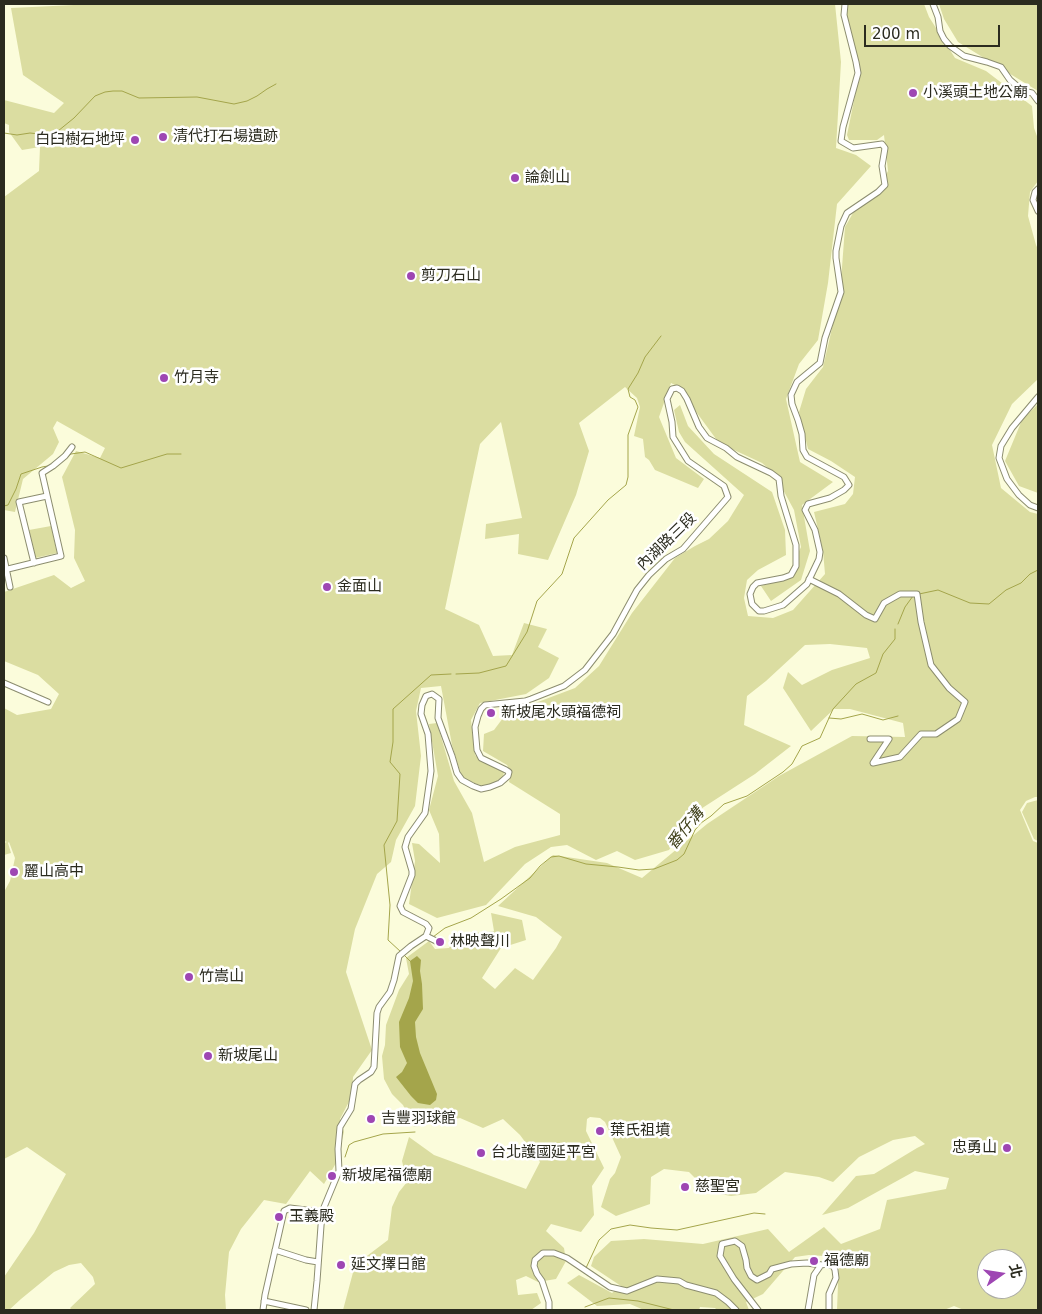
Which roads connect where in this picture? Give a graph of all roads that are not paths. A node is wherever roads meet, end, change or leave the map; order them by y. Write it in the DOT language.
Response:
graph roads {
  1 [pos="845,4"];
  2 [pos="933,4"];
  3 [pos="1038,101"];
  4 [pos="1038,189"];
  5 [pos="1038,211"];
  6 [pos="1038,397"];
  7 [pos="72,447"];
  8 [pos="47,496"];
  9 [pos="1038,508"];
  10 [pos="4,558"];
  11 [pos="34,563"];
  12 [pos="5,570"];
  13 [pos="809,579"];
  14 [pos="10,587"];
  15 [pos="4,683"];
  16 [pos="48,702"];
  17 [pos="870,739"];
  18 [pos="426,936"];
  19 [pos="438,942"];
  20 [pos="322,1212"];
  21 [pos="274,1250"];
  22 [pos="318,1262"];
  23 [pos="821,1265"];
  24 [pos="264,1301"];
  25 [pos="263,1310"];
  26 [pos="306,1310"];
  27 [pos="314,1310"];
  28 [pos="549,1310"];
  29 [pos="736,1310"];
  30 [pos="758,1310"];
  31 [pos="808,1310"];
  32 [pos="829,1310"];
  1 -- 13 [label="street, 內湖路三段"];
  2 -- 3 [label="street"];
  4 -- 5 [label="street"];
  6 -- 9 [label="street"];
  7 -- 8 [label="street"];
  8 -- 11 [label="street"];
  8 -- 11 [label="street"];
  10 -- 12 [label="street"];
  11 -- 12 [label="street"];
  12 -- 14 [label="street"];
  13 -- 17 [label="street"];
  13 -- 18 [label="street, 內湖路三段"];
  15 -- 16 [label="street"];
  18 -- 19 [label="street"];
  18 -- 20 [label="street"];
  20 -- 21 [label="street"];
  20 -- 22 [label="street"];
  21 -- 22 [label="street"];
  21 -- 24 [label="street"];
  22 -- 27 [label="street"];
  23 -- 30 [label="street"];
  23 -- 31 [label="street"];
  23 -- 32 [label="street"];
  24 -- 25 [label="street"];
  24 -- 26 [label="street"];
  28 -- 29 [label="street"];
}
